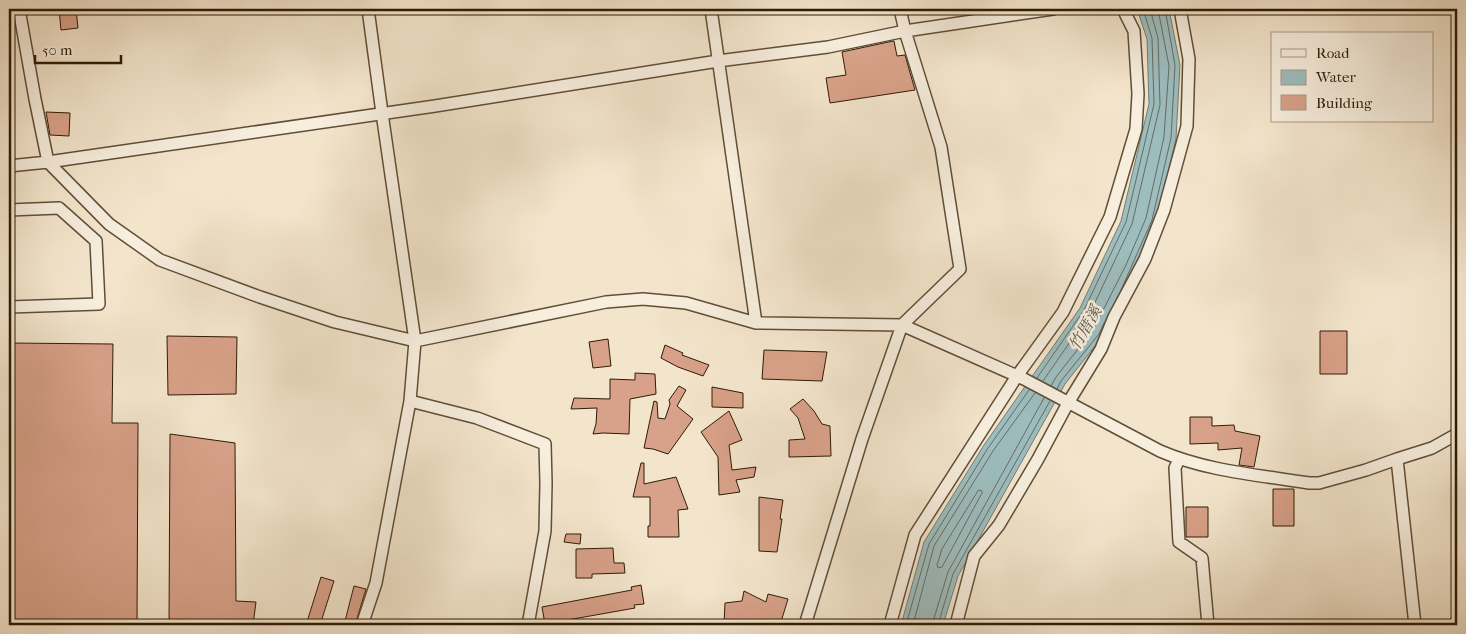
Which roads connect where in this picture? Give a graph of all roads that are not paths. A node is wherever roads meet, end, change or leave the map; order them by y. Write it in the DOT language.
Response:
graph roads {
  1 [pos="20,9"];
  2 [pos="368,9"];
  3 [pos="711,9"];
  4 [pos="900,9"];
  5 [pos="1053,9"];
  6 [pos="1123,9"];
  7 [pos="1180,9"];
  8 [pos="905,31"];
  9 [pos="718,61"];
  10 [pos="382,113"];
  11 [pos="48,162"];
  12 [pos="9,166"];
  13 [pos="9,210"];
  14 [pos="9,307"];
  15 [pos="756,323"];
  16 [pos="902,325"];
  17 [pos="415,341"];
  18 [pos="1021,378"];
  19 [pos="410,401"];
  20 [pos="1068,403"];
  21 [pos="1457,434"];
  22 [pos="1179,459"];
  23 [pos="1398,459"];
  24 [pos="362,625"];
  25 [pos="528,625"];
  26 [pos="805,625"];
  27 [pos="890,625"];
  28 [pos="956,625"];
  29 [pos="1208,625"];
  30 [pos="1415,625"];
  1 -- 11 [label="street"];
  2 -- 10 [label="street"];
  3 -- 9 [label="street"];
  4 -- 8 [label="street"];
  5 -- 8 [label="street"];
  6 -- 18 [label="street"];
  7 -- 20 [label="street"];
  8 -- 9 [label="street"];
  8 -- 16 [label="street"];
  9 -- 10 [label="street"];
  9 -- 15 [label="street"];
  10 -- 11 [label="street"];
  10 -- 17 [label="street"];
  11 -- 12 [label="street"];
  11 -- 17 [label="street"];
  13 -- 14 [label="street"];
  15 -- 16 [label="street"];
  15 -- 17 [label="street"];
  16 -- 18 [label="street"];
  16 -- 26 [label="street"];
  17 -- 19 [label="street"];
  18 -- 20 [label="street"];
  18 -- 27 [label="street"];
  19 -- 24 [label="street"];
  19 -- 25 [label="street"];
  20 -- 22 [label="street"];
  20 -- 28 [label="street"];
  21 -- 23 [label="street"];
  22 -- 23 [label="street"];
  22 -- 29 [label="street"];
  23 -- 30 [label="street"];
}
